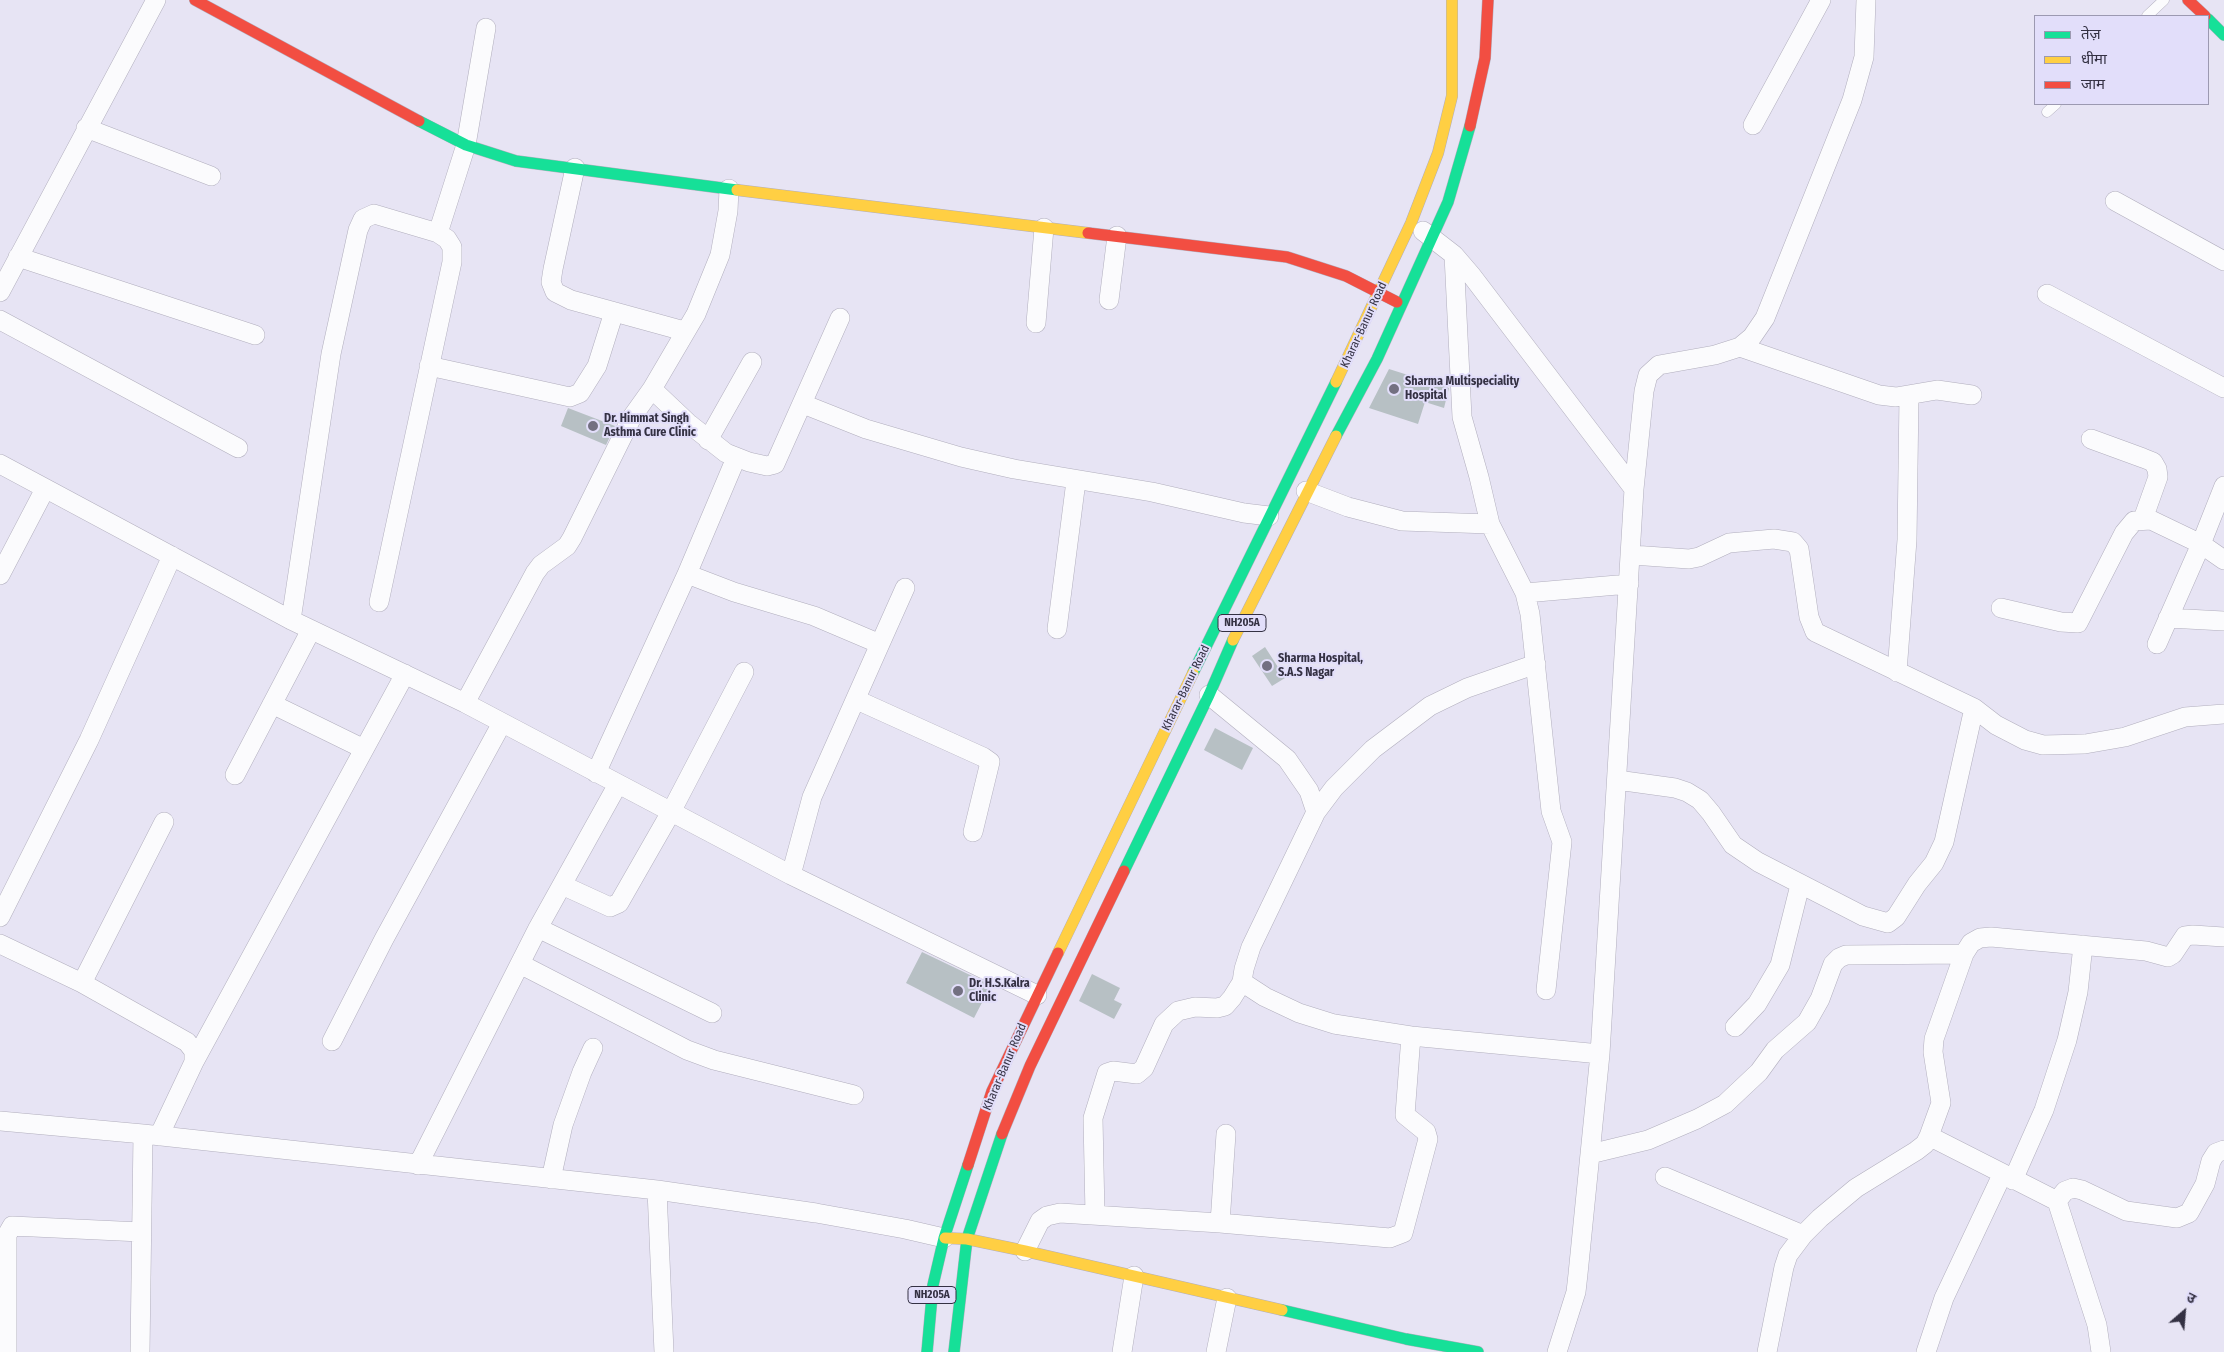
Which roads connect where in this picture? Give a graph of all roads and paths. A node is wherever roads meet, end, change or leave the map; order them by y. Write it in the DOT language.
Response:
graph roads {
  1 [pos="156,0"];
  2 [pos="195,0"];
  3 [pos="1452,0"];
  4 [pos="1488,0"];
  5 [pos="1821,0"];
  6 [pos="1866,0"];
  7 [pos="2164,0"];
  8 [pos="2188,0"];
  9 [pos="2148,15"];
  10 [pos="2204,15"];
  11 [pos="2209,20"];
  12 [pos="486,28"];
  13 [pos="2224,35"];
  14 [pos="2055,105"];
  15 [pos="2047,112"];
  16 [pos="1753,125"];
  17 [pos="86,128"];
  18 [pos="466,145"];
  19 [pos="575,168"];
  20 [pos="211,176"];
  21 [pos="729,189"];
  22 [pos="2115,201"];
  23 [pos="1411,223"];
  24 [pos="1044,228"];
  25 [pos="438,233"];
  26 [pos="1117,236"];
  27 [pos="1432,236"];
  28 [pos="1454,255"];
  29 [pos="18,257"];
  30 [pos="2224,261"];
  31 [pos="1380,291"];
  32 [pos="0,292"];
  33 [pos="2047,294"];
  34 [pos="1109,300"];
  35 [pos="1401,304"];
  36 [pos="614,312"];
  37 [pos="840,318"];
  38 [pos="0,320"];
  39 [pos="1036,323"];
  40 [pos="684,331"];
  41 [pos="255,335"];
  42 [pos="1740,347"];
  43 [pos="752,362"];
  44 [pos="429,366"];
  45 [pos="2224,388"];
  46 [pos="652,389"];
  47 [pos="1972,395"];
  48 [pos="1909,396"];
  49 [pos="803,404"];
  50 [pos="2091,439"];
  51 [pos="708,440"];
  52 [pos="238,448"];
  53 [pos="736,458"];
  54 [pos="0,464"];
  55 [pos="1076,481"];
  56 [pos="2224,486"];
  57 [pos="45,489"];
  58 [pos="1634,489"];
  59 [pos="1306,492"];
  60 [pos="1269,516"];
  61 [pos="2143,520"];
  62 [pos="1490,524"];
  63 [pos="2201,544"];
  64 [pos="1632,555"];
  65 [pos="172,556"];
  66 [pos="2224,560"];
  67 [pos="687,574"];
  68 [pos="0,575"];
  69 [pos="1628,584"];
  70 [pos="905,588"];
  71 [pos="1525,593"];
  72 [pos="379,602"];
  73 [pos="2001,608"];
  74 [pos="2168,618"];
  75 [pos="290,620"];
  76 [pos="2224,621"];
  77 [pos="1058,629"];
  78 [pos="311,630"];
  79 [pos="880,644"];
  80 [pos="2157,644"];
  81 [pos="1536,664"];
  82 [pos="744,672"];
  83 [pos="1897,672"];
  84 [pos="405,674"];
  85 [pos="1209,695"];
  86 [pos="857,700"];
  87 [pos="465,703"];
  88 [pos="272,704"];
  89 [pos="1974,708"];
  90 [pos="2224,714"];
  91 [pos="502,723"];
  92 [pos="364,749"];
  93 [pos="596,774"];
  94 [pos="235,775"];
  95 [pos="1618,780"];
  96 [pos="618,784"];
  97 [pos="671,812"];
  98 [pos="1316,812"];
  99 [pos="164,822"];
  100 [pos="974,832"];
  101 [pos="791,875"];
  102 [pos="562,885"];
  103 [pos="1800,885"];
  104 [pos="0,916"];
  105 [pos="1888,922"];
  106 [pos="538,928"];
  107 [pos="2224,937"];
  108 [pos="0,944"];
  109 [pos="2083,946"];
  110 [pos="1964,954"];
  111 [pos="1885,955"];
  112 [pos="520,964"];
  113 [pos="1242,982"];
  114 [pos="82,983"];
  115 [pos="1546,990"];
  116 [pos="1037,995"];
  117 [pos="712,1013"];
  118 [pos="1735,1027"];
  119 [pos="1411,1036"];
  120 [pos="332,1041"];
  121 [pos="593,1048"];
  122 [pos="1600,1054"];
  123 [pos="194,1062"];
  124 [pos="854,1095"];
  125 [pos="0,1120"];
  126 [pos="1226,1134"];
  127 [pos="151,1135"];
  128 [pos="1929,1136"];
  129 [pos="2224,1150"];
  130 [pos="1590,1154"];
  131 [pos="418,1165"];
  132 [pos="1665,1177"];
  133 [pos="2008,1178"];
  134 [pos="550,1179"];
  135 [pos="657,1190"];
  136 [pos="2057,1202"];
  137 [pos="1095,1216"];
  138 [pos="1220,1223"];
  139 [pos="142,1232"];
  140 [pos="1803,1235"];
  141 [pos="944,1238"];
  142 [pos="967,1239"];
  143 [pos="1024,1251"];
  144 [pos="1134,1276"];
  145 [pos="1227,1298"];
  146 [pos="7,1352"];
  147 [pos="140,1352"];
  148 [pos="664,1352"];
  149 [pos="928,1352"];
  150 [pos="954,1352"];
  151 [pos="1122,1352"];
  152 [pos="1216,1352"];
  153 [pos="1478,1352"];
  154 [pos="1557,1352"];
  155 [pos="1767,1352"];
  156 [pos="1926,1352"];
  157 [pos="2101,1352"];
  1 -- 17 [label="street"];
  2 -- 18 [label="main road"];
  3 -- 23 [label="main road, Kharar-Banur Road / NH205A"];
  4 -- 27 [label="main road, NH205A"];
  5 -- 16 [label="street"];
  6 -- 42 [label="street"];
  7 -- 9 [label="lane"];
  8 -- 10 [label="main road"];
  11 -- 13 [label="main road"];
  12 -- 18 [label="street"];
  14 -- 15 [label="lane"];
  17 -- 20 [label="street"];
  17 -- 29 [label="street"];
  18 -- 19 [label="main road"];
  18 -- 25 [label="street"];
  19 -- 21 [label="main road"];
  19 -- 36 [label="street"];
  21 -- 24 [label="main road"];
  21 -- 40 [label="street"];
  22 -- 30 [label="street"];
  23 -- 27 [label="street"];
  23 -- 31 [label="main road, Kharar-Banur Road / NH205A"];
  24 -- 26 [label="main road"];
  24 -- 39 [label="street"];
  25 -- 44 [label="street"];
  25 -- 75 [label="street"];
  26 -- 31 [label="main road"];
  26 -- 34 [label="street"];
  27 -- 28 [label="street"];
  27 -- 35 [label="main road, NH205A"];
  28 -- 58 [label="street"];
  28 -- 62 [label="street"];
  29 -- 32 [label="street"];
  29 -- 41 [label="street"];
  31 -- 35 [label="main road"];
  31 -- 60 [label="main road, Kharar-Banur Road / NH205A"];
  33 -- 45 [label="street"];
  35 -- 59 [label="main road, NH205A"];
  36 -- 40 [label="street"];
  36 -- 44 [label="street"];
  37 -- 49 [label="street"];
  38 -- 52 [label="street"];
  40 -- 46 [label="street"];
  42 -- 48 [label="street"];
  42 -- 58 [label="street"];
  43 -- 51 [label="street"];
  44 -- 72 [label="street"];
  46 -- 51 [label="street"];
  46 -- 87 [label="street"];
  47 -- 48 [label="street"];
  48 -- 83 [label="street"];
  49 -- 53 [label="street"];
  49 -- 55 [label="street"];
  50 -- 61 [label="street"];
  51 -- 53 [label="street"];
  53 -- 67 [label="street"];
  54 -- 57 [label="street"];
  55 -- 60 [label="street"];
  55 -- 77 [label="street"];
  56 -- 63 [label="street"];
  57 -- 65 [label="street"];
  57 -- 68 [label="street"];
  58 -- 64 [label="street"];
  59 -- 62 [label="street"];
  59 -- 85 [label="main road, NH205A"];
  60 -- 116 [label="main road, Kharar-Banur Road / NH205A"];
  61 -- 63 [label="street"];
  61 -- 73 [label="street"];
  62 -- 71 [label="street"];
  63 -- 66 [label="street"];
  63 -- 74 [label="street"];
  64 -- 69 [label="street"];
  64 -- 83 [label="street"];
  65 -- 75 [label="street"];
  65 -- 104 [label="street"];
  67 -- 79 [label="street"];
  67 -- 93 [label="street"];
  69 -- 71 [label="street"];
  69 -- 95 [label="street"];
  70 -- 79 [label="street"];
  71 -- 81 [label="street"];
  74 -- 76 [label="street"];
  74 -- 80 [label="street"];
  75 -- 78 [label="street"];
  78 -- 84 [label="street"];
  78 -- 88 [label="street"];
  79 -- 86 [label="street"];
  81 -- 98 [label="street"];
  81 -- 115 [label="street"];
  82 -- 97 [label="street"];
  83 -- 89 [label="street"];
  84 -- 87 [label="street"];
  84 -- 92 [label="street"];
  85 -- 98 [label="street"];
  85 -- 142 [label="main road, NH205A"];
  86 -- 100 [label="street"];
  86 -- 101 [label="street"];
  87 -- 91 [label="street"];
  88 -- 92 [label="street"];
  88 -- 94 [label="street"];
  89 -- 90 [label="street"];
  89 -- 105 [label="street"];
  91 -- 93 [label="street"];
  91 -- 120 [label="street"];
  92 -- 123 [label="street"];
  93 -- 96 [label="street"];
  95 -- 103 [label="street"];
  95 -- 122 [label="street"];
  96 -- 97 [label="street"];
  96 -- 102 [label="street"];
  97 -- 101 [label="street"];
  97 -- 102 [label="street"];
  98 -- 113 [label="street"];
  99 -- 114 [label="street"];
  101 -- 116 [label="street"];
  102 -- 106 [label="street"];
  103 -- 105 [label="street"];
  103 -- 118 [label="street"];
  105 -- 111 [label="street"];
  106 -- 112 [label="street"];
  106 -- 117 [label="street"];
  107 -- 109 [label="street"];
  108 -- 114 [label="street"];
  109 -- 110 [label="street"];
  109 -- 133 [label="street"];
  110 -- 111 [label="street"];
  110 -- 128 [label="street"];
  111 -- 130 [label="street"];
  112 -- 124 [label="street"];
  112 -- 131 [label="street"];
  113 -- 119 [label="street"];
  113 -- 137 [label="street"];
  114 -- 123 [label="street"];
  116 -- 141 [label="main road, Kharar-Banur Road / NH205A"];
  119 -- 122 [label="street"];
  119 -- 138 [label="street"];
  121 -- 134 [label="street"];
  122 -- 130 [label="street"];
  123 -- 127 [label="street"];
  125 -- 127 [label="street"];
  126 -- 138 [label="street"];
  127 -- 131 [label="street"];
  127 -- 139 [label="street"];
  128 -- 133 [label="street"];
  128 -- 140 [label="street"];
  129 -- 136 [label="street"];
  130 -- 154 [label="street"];
  131 -- 134 [label="street"];
  132 -- 140 [label="street"];
  133 -- 136 [label="street"];
  133 -- 156 [label="street"];
  134 -- 135 [label="street"];
  135 -- 141 [label="street"];
  135 -- 148 [label="street"];
  136 -- 157 [label="street"];
  137 -- 138 [label="street"];
  137 -- 143 [label="street"];
  139 -- 146 [label="street"];
  139 -- 147 [label="street"];
  140 -- 155 [label="street"];
  141 -- 142 [label="main road"];
  141 -- 149 [label="main road, Kharar-Banur Road / NH205A"];
  142 -- 143 [label="main road"];
  142 -- 150 [label="main road, NH205A"];
  143 -- 144 [label="main road"];
  144 -- 145 [label="main road"];
  144 -- 151 [label="street"];
  145 -- 152 [label="street"];
  145 -- 153 [label="main road"];
}
